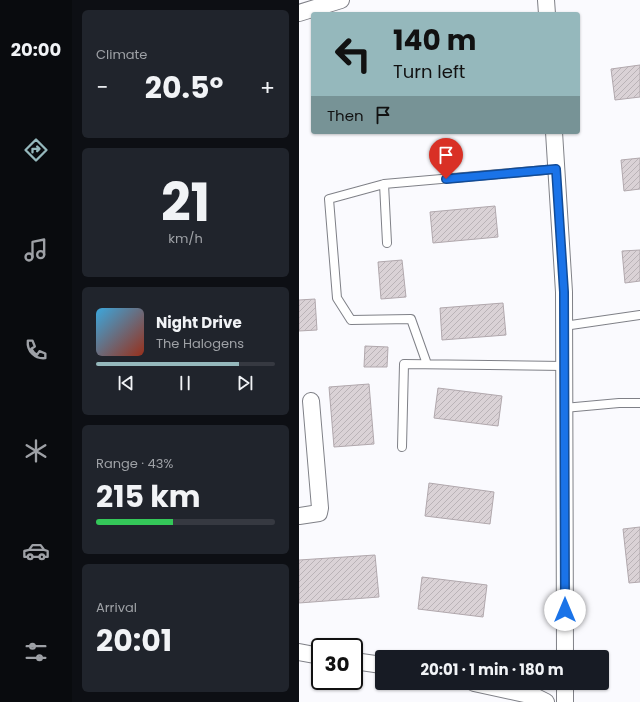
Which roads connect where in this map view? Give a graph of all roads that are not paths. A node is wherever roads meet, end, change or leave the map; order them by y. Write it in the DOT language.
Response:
graph roads {
  1 [pos="341,0"];
  2 [pos="546,0"];
  3 [pos="547,12"];
  4 [pos="299,13"];
  5 [pos="554,134"];
  6 [pos="556,169"];
  7 [pos="384,184"];
  8 [pos="387,243"];
  9 [pos="640,314"];
  10 [pos="564,326"];
  11 [pos="427,364"];
  12 [pos="564,366"];
  13 [pos="311,401"];
  14 [pos="640,403"];
  15 [pos="564,408"];
  16 [pos="402,447"];
  17 [pos="299,516"];
  18 [pos="565,650"];
  19 [pos="299,652"];
  20 [pos="311,654"];
  21 [pos="363,663"];
  22 [pos="375,665"];
  23 [pos="506,690"];
  24 [pos="565,690"];
  25 [pos="546,702"];
  26 [pos="565,702"];
  1 -- 4 [label="street"];
  2 -- 3 [label="street"];
  5 -- 6 [label="street"];
  6 -- 7 [label="lane"];
  6 -- 10 [label="street"];
  7 -- 8 [label="lane"];
  7 -- 11 [label="lane"];
  9 -- 10 [label="lane"];
  10 -- 12 [label="street"];
  11 -- 12 [label="lane"];
  11 -- 16 [label="lane"];
  12 -- 15 [label="street"];
  13 -- 17 [label="street"];
  14 -- 15 [label="lane"];
  15 -- 18 [label="street"];
  19 -- 20 [label="street"];
  21 -- 22 [label="street"];
  23 -- 25 [label="street"];
  24 -- 26 [label="street"];
}
